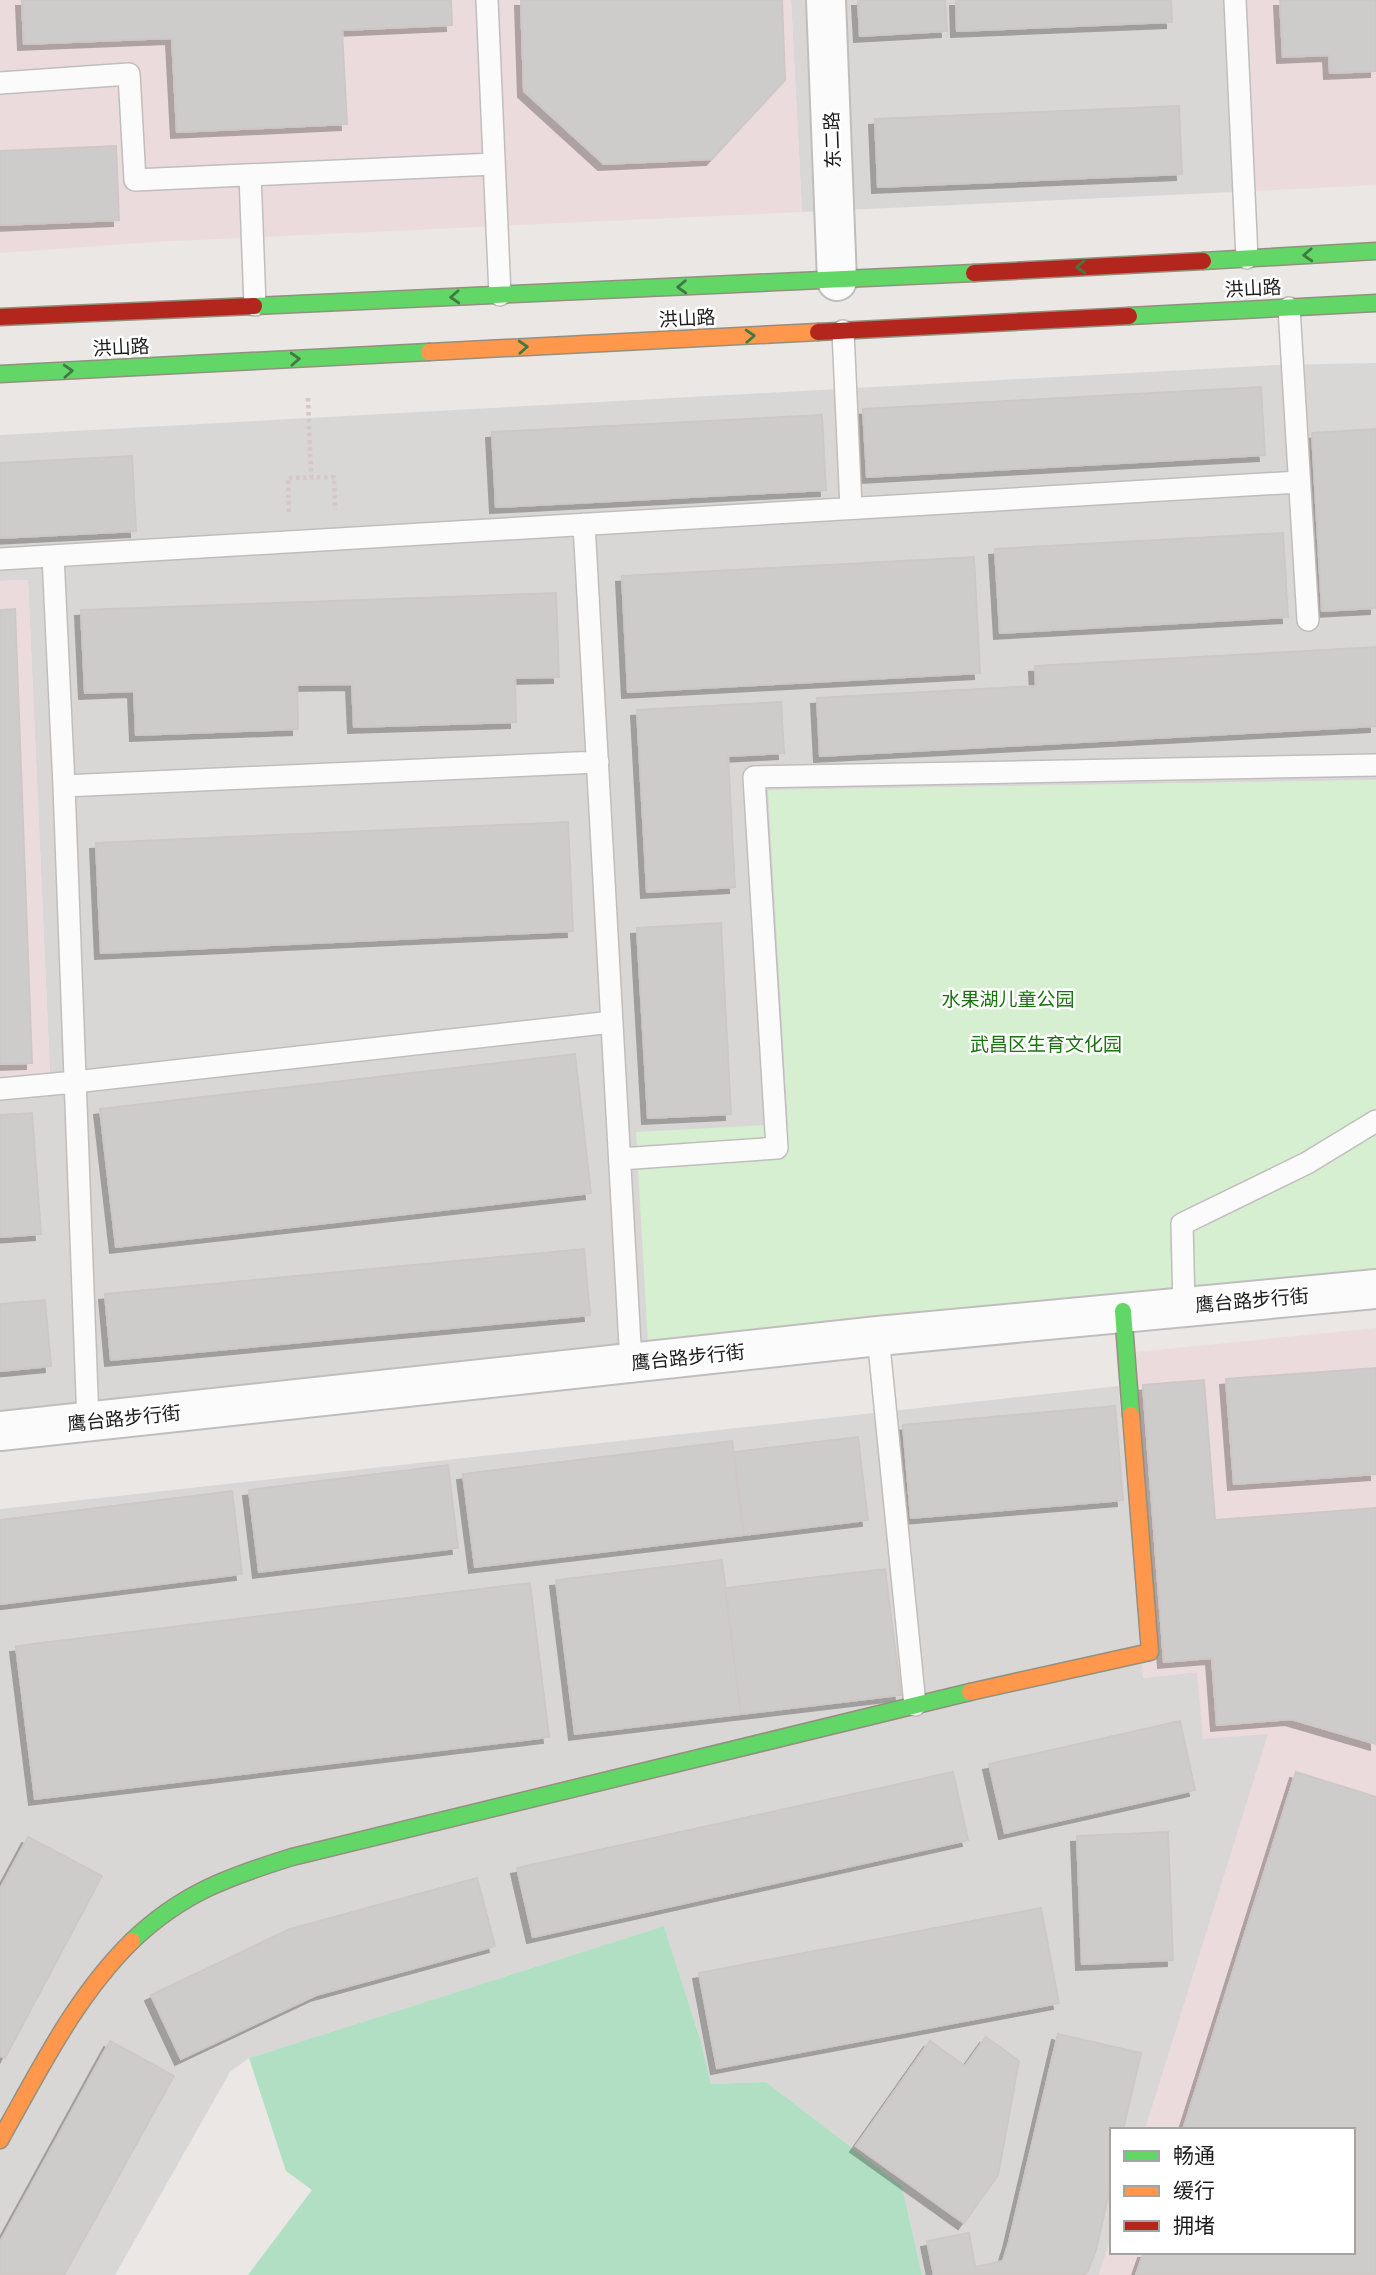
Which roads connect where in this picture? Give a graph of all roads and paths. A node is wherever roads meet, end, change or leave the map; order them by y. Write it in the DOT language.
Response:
graph roads {
  1 [pos="487,0"];
  2 [pos="826,0"];
  3 [pos="1235,0"];
  4 [pos="0,83"];
  5 [pos="494,164"];
  6 [pos="250,174"];
  7 [pos="1376,251"];
  8 [pos="1247,258"];
  9 [pos="837,281"];
  10 [pos="500,295"];
  11 [pos="1376,303"];
  12 [pos="255,305"];
  13 [pos="1289,308"];
  14 [pos="0,317"];
  15 [pos="843,331"];
  16 [pos="306,359"];
  17 [pos="0,374"];
  18 [pos="311,478"];
  19 [pos="1299,482"];
  20 [pos="851,508"];
  21 [pos="584,524"];
  22 [pos="337,539"];
  23 [pos="290,542"];
  24 [pos="53,556"];
  25 [pos="0,559"];
  26 [pos="1308,620"];
  27 [pos="598,762"];
  28 [pos="1376,765"];
  29 [pos="64,786"];
  30 [pos="612,1022"];
  31 [pos="75,1082"];
  32 [pos="0,1089"];
  33 [pos="1376,1121"];
  34 [pos="620,1159"];
  35 [pos="1376,1289"];
  36 [pos="1184,1306"];
  37 [pos="1123,1311"];
  38 [pos="878,1336"];
  39 [pos="631,1363"];
  40 [pos="88,1422"];
  41 [pos="0,1431"];
  42 [pos="915,1706"];
  43 [pos="0,2140"];
  1 -- 5 [label="lane"];
  2 -- 9 [label="street, 东二路"];
  3 -- 8 [label="lane"];
  4 -- 6 [label="lane"];
  5 -- 6 [label="lane"];
  5 -- 10 [label="lane"];
  6 -- 12 [label="lane"];
  7 -- 8 [label="main road, 洪山路, one-way"];
  8 -- 9 [label="main road, 洪山路, one-way"];
  9 -- 10 [label="main road, 洪山路, one-way"];
  10 -- 12 [label="main road, 洪山路, one-way"];
  11 -- 13 [label="main road, 洪山路"];
  12 -- 14 [label="main road, 洪山路"];
  13 -- 15 [label="main road, 洪山路"];
  13 -- 19 [label="lane"];
  16 -- 15 [label="main road, 洪山路, one-way"];
  15 -- 20 [label="lane"];
  17 -- 16 [label="main road, 洪山路, one-way"];
  16 -- 18 [label="path"];
  18 -- 22 [label="path"];
  18 -- 23 [label="path"];
  19 -- 20 [label="lane"];
  19 -- 26 [label="lane"];
  20 -- 21 [label="lane"];
  21 -- 22 [label="lane"];
  21 -- 27 [label="lane"];
  22 -- 23 [label="lane"];
  23 -- 24 [label="lane"];
  24 -- 25 [label="lane"];
  24 -- 29 [label="lane"];
  27 -- 29 [label="lane"];
  27 -- 30 [label="lane"];
  28 -- 34 [label="lane"];
  29 -- 31 [label="lane"];
  30 -- 31 [label="lane"];
  30 -- 34 [label="lane"];
  31 -- 32 [label="lane"];
  31 -- 40 [label="lane"];
  33 -- 36 [label="lane"];
  34 -- 39 [label="lane"];
  35 -- 36 [label="street, 鹰台路步行街"];
  36 -- 37 [label="street, 鹰台路步行街"];
  37 -- 38 [label="street, 鹰台路步行街"];
  37 -- 42 [label="main road"];
  38 -- 39 [label="street, 鹰台路步行街"];
  38 -- 42 [label="lane"];
  39 -- 40 [label="street, 鹰台路步行街"];
  40 -- 41 [label="street, 鹰台路步行街"];
  42 -- 43 [label="main road"];
}
